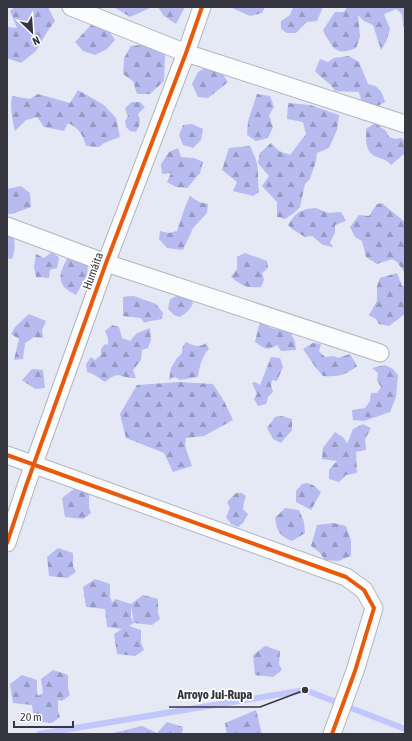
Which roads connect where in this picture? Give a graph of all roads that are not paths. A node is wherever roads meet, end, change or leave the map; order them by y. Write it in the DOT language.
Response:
graph roads {
  1 [pos="71,7"];
  2 [pos="202,7"];
  3 [pos="186,53"];
  4 [pos="405,124"];
  5 [pos="7,226"];
  6 [pos="106,263"];
  7 [pos="380,353"];
  8 [pos="7,455"];
  9 [pos="34,464"];
  10 [pos="7,543"];
  11 [pos="334,728"];
  1 -- 3 [label="street"];
  2 -- 3 [label="street, Humáita"];
  3 -- 4 [label="street"];
  3 -- 6 [label="street, Humáita"];
  5 -- 6 [label="street"];
  6 -- 7 [label="street"];
  6 -- 9 [label="street, Humáita"];
  8 -- 9 [label="street"];
  9 -- 10 [label="street, Humáita"];
  9 -- 11 [label="street"];
}
